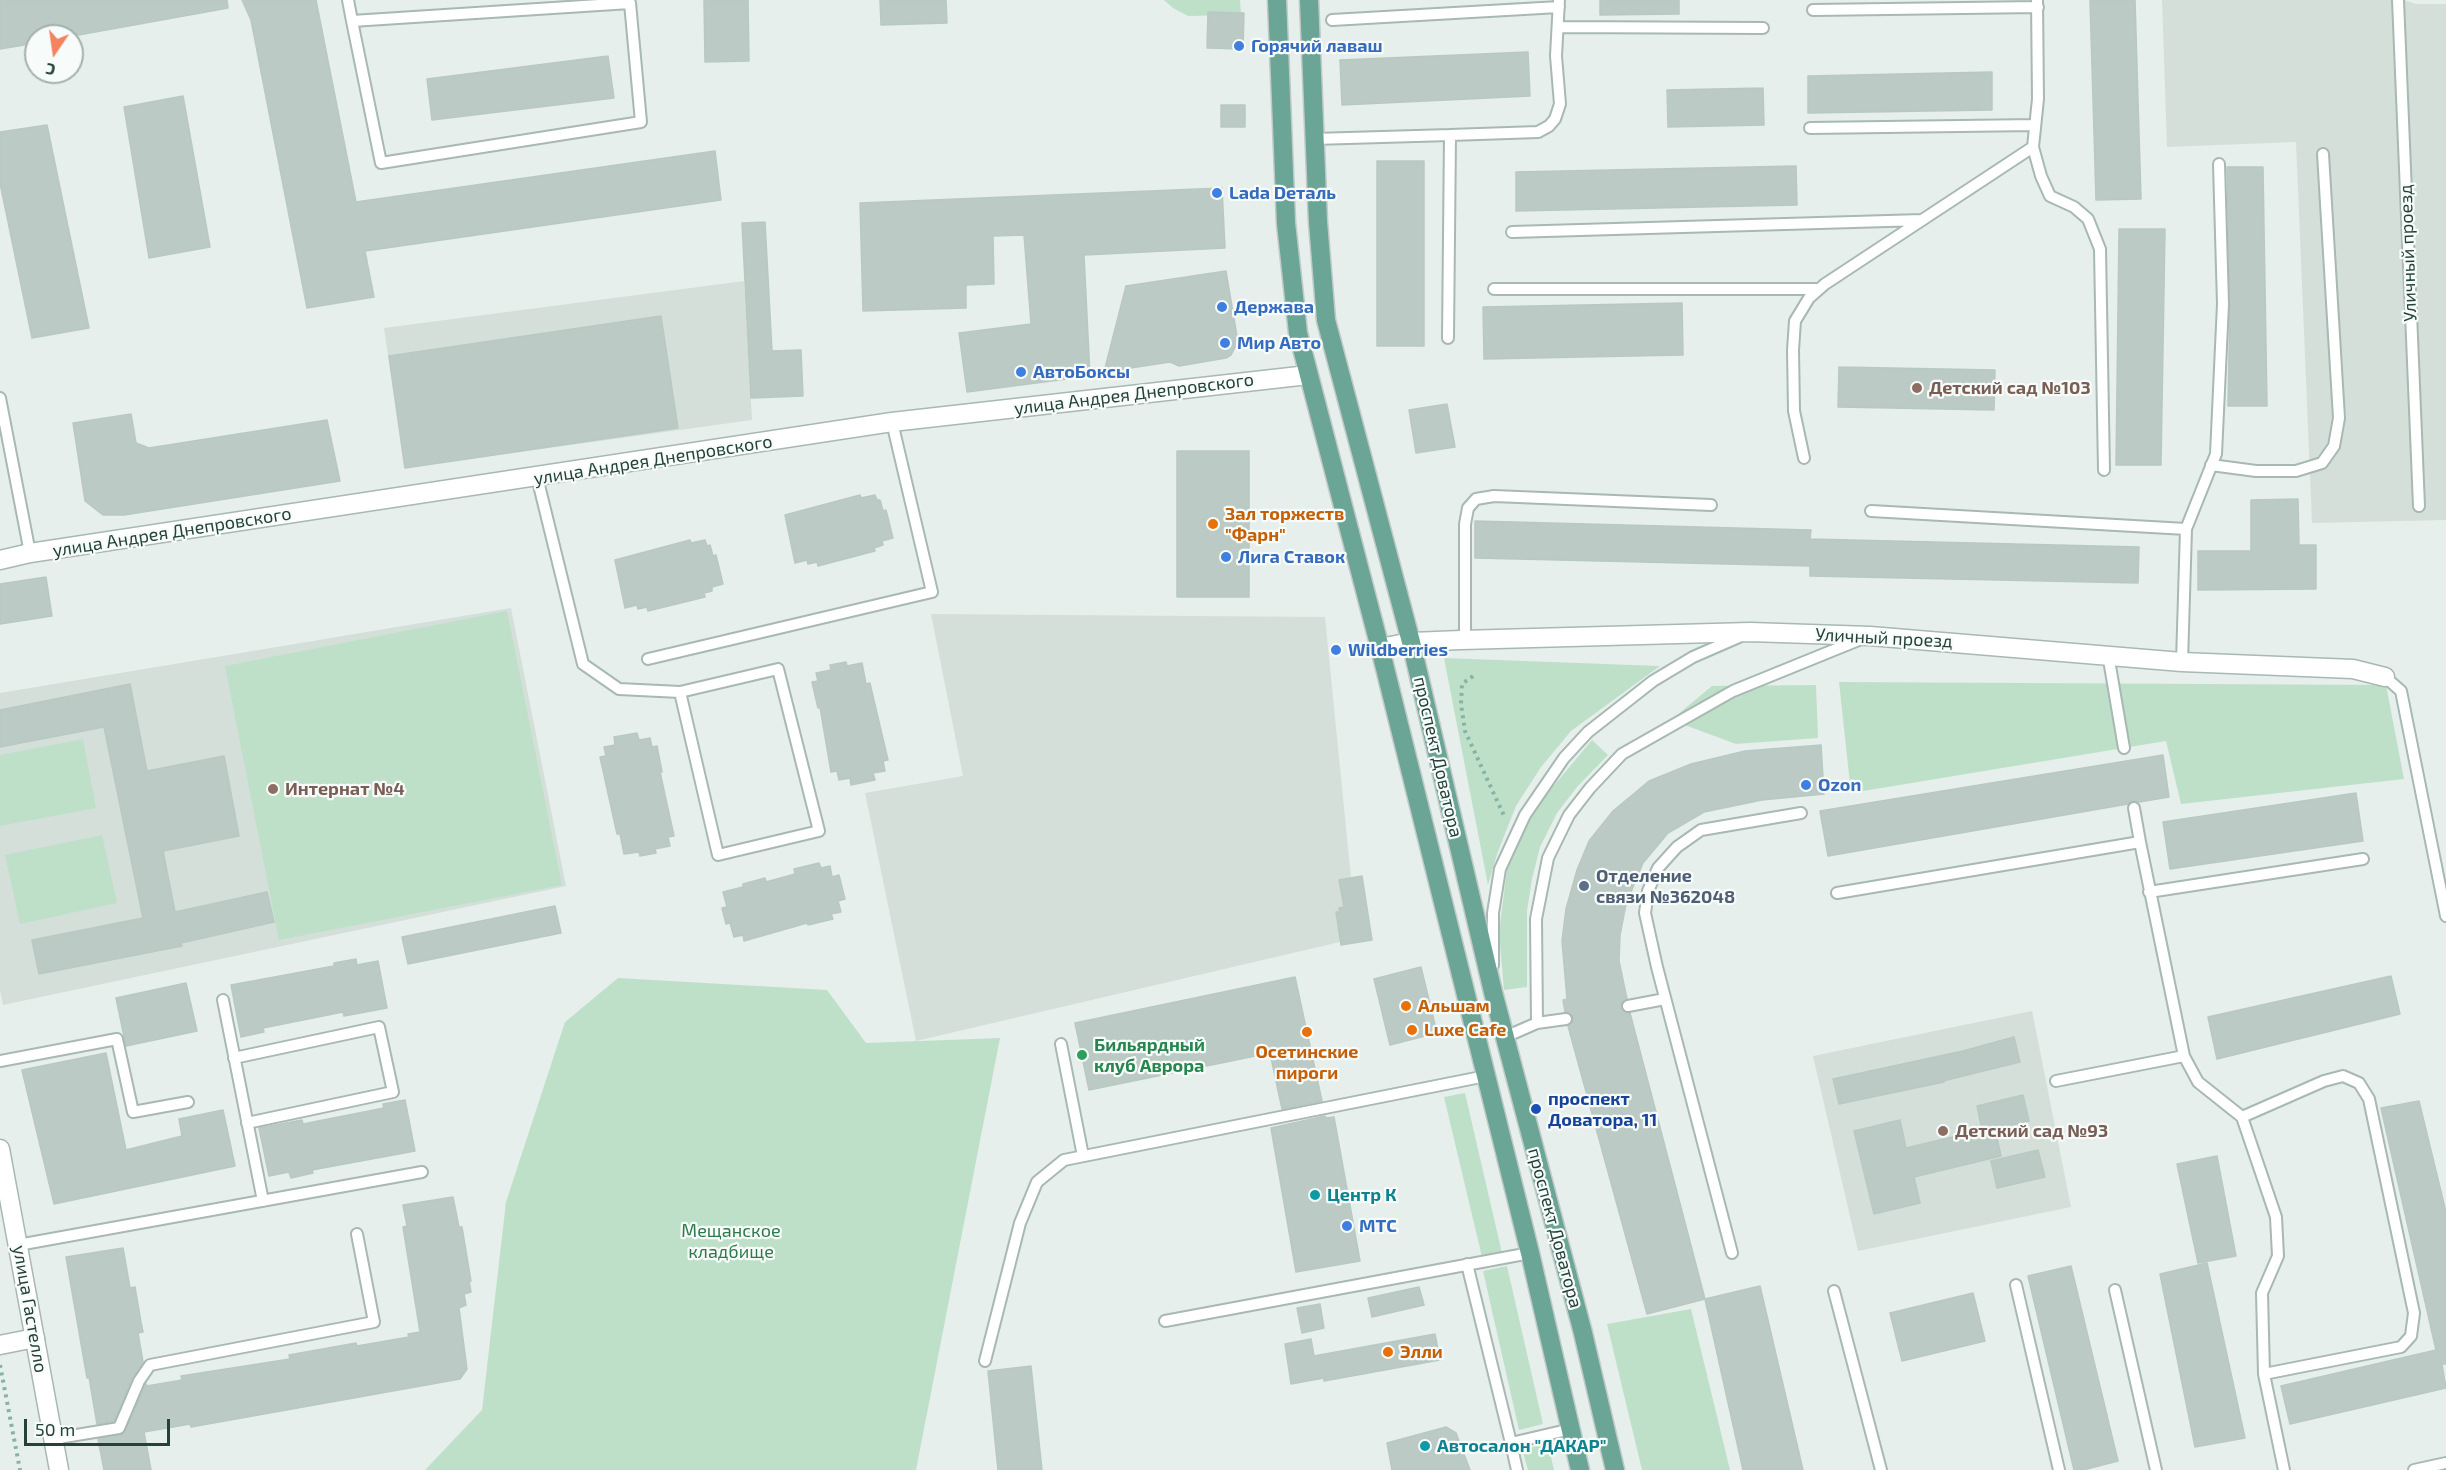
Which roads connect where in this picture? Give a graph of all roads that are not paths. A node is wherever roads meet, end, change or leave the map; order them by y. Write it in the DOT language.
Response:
graph roads {
  1 [pos="348,0"];
  2 [pos="1277,0"];
  3 [pos="1308,0"];
  4 [pos="2398,0"];
  5 [pos="2037,3"];
  6 [pos="1559,4"];
  7 [pos="1813,10"];
  8 [pos="1332,20"];
  9 [pos="352,21"];
  10 [pos="1558,27"];
  11 [pos="1763,28"];
  12 [pos="2035,125"];
  13 [pos="1810,128"];
  14 [pos="1450,135"];
  15 [pos="1314,139"];
  16 [pos="2033,147"];
  17 [pos="2323,154"];
  18 [pos="2219,164"];
  19 [pos="1923,220"];
  20 [pos="1512,232"];
  21 [pos="1494,289"];
  22 [pos="1819,289"];
  23 [pos="1448,338"];
  24 [pos="1308,375"];
  25 [pos="0,398"];
  26 [pos="892,422"];
  27 [pos="1804,458"];
  28 [pos="2211,465"];
  29 [pos="2104,470"];
  30 [pos="537,477"];
  31 [pos="1711,505"];
  32 [pos="2419,506"];
  33 [pos="1871,511"];
  34 [pos="2186,529"];
  35 [pos="30,553"];
  36 [pos="0,560"];
  37 [pos="1750,632"];
  38 [pos="1870,636"];
  39 [pos="1465,640"];
  40 [pos="1411,642"];
  41 [pos="1380,648"];
  42 [pos="2108,654"];
  43 [pos="648,658"];
  44 [pos="2182,662"];
  45 [pos="2385,677"];
  46 [pos="680,692"];
  47 [pos="2124,748"];
  48 [pos="2134,808"];
  49 [pos="1801,813"];
  50 [pos="2140,842"];
  51 [pos="2363,859"];
  52 [pos="1837,892"];
  53 [pos="2149,892"];
  54 [pos="2446,916"];
  55 [pos="1493,992"];
  56 [pos="1665,999"];
  57 [pos="223,1000"];
  58 [pos="1628,1006"];
  59 [pos="1566,1019"];
  60 [pos="1537,1023"];
  61 [pos="1505,1036"];
  62 [pos="1061,1044"];
  63 [pos="2184,1056"];
  64 [pos="234,1058"];
  65 [pos="0,1061"];
  66 [pos="1486,1076"];
  67 [pos="2056,1081"];
  68 [pos="188,1102"];
  69 [pos="2242,1118"];
  70 [pos="247,1123"];
  71 [pos="0,1149"];
  72 [pos="1083,1156"];
  73 [pos="422,1172"];
  74 [pos="263,1201"];
  75 [pos="357,1234"];
  76 [pos="18,1245"];
  77 [pos="1530,1253"];
  78 [pos="1732,1253"];
  79 [pos="1467,1264"];
  80 [pos="2016,1285"];
  81 [pos="2115,1290"];
  82 [pos="1834,1291"];
  83 [pos="1165,1321"];
  84 [pos="35,1338"];
  85 [pos="0,1345"];
  86 [pos="985,1361"];
  87 [pos="2264,1374"];
  88 [pos="1571,1429"];
  89 [pos="52,1439"];
  90 [pos="1511,1443"];
  91 [pos="2446,1463"];
  92 [pos="2280,1469"];
  93 [pos="59,1470"];
  94 [pos="1517,1470"];
  95 [pos="1580,1470"];
  96 [pos="1615,1470"];
  97 [pos="1881,1470"];
  98 [pos="2059,1470"];
  99 [pos="2156,1470"];
  100 [pos="2414,1470"];
  1 -- 9 [label="lane"];
  2 -- 24 [label="main road, проспект Доватора"];
  3 -- 15 [label="main road, проспект Доватора"];
  4 -- 32 [label="lane, Уличный проезд"];
  5 -- 7 [label="lane"];
  5 -- 12 [label="lane"];
  6 -- 8 [label="lane"];
  6 -- 10 [label="lane"];
  9 -- 9 [label="lane"];
  10 -- 11 [label="lane"];
  10 -- 14 [label="lane"];
  12 -- 13 [label="lane"];
  12 -- 16 [label="lane"];
  14 -- 15 [label="lane"];
  14 -- 23 [label="lane"];
  15 -- 40 [label="main road, проспект Доватора"];
  16 -- 19 [label="lane"];
  16 -- 29 [label="lane"];
  17 -- 28 [label="lane"];
  18 -- 28 [label="lane"];
  19 -- 20 [label="lane"];
  19 -- 22 [label="lane"];
  21 -- 22 [label="lane"];
  22 -- 27 [label="lane"];
  24 -- 26 [label="street, улица Андрея Днепровского"];
  24 -- 41 [label="main road, проспект Доватора"];
  25 -- 35 [label="lane"];
  26 -- 30 [label="street, улица Андрея Днепровского"];
  26 -- 43 [label="lane"];
  28 -- 34 [label="lane"];
  30 -- 35 [label="street, улица Андрея Днепровского"];
  30 -- 46 [label="lane"];
  31 -- 39 [label="lane"];
  33 -- 34 [label="lane"];
  34 -- 44 [label="lane"];
  35 -- 36 [label="street, улица Андрея Днепровского"];
  37 -- 38 [label="street, Уличный проезд"];
  37 -- 39 [label="street, Уличный проезд"];
  37 -- 55 [label="lane"];
  38 -- 42 [label="street, Уличный проезд"];
  38 -- 60 [label="lane"];
  39 -- 40 [label="street, Уличный проезд"];
  40 -- 41 [label="street, Уличный проезд"];
  40 -- 55 [label="main road, проспект Доватора"];
  41 -- 66 [label="main road, проспект Доватора"];
  42 -- 44 [label="street, Уличный проезд"];
  42 -- 47 [label="lane"];
  44 -- 45 [label="street, Уличный проезд"];
  45 -- 54 [label="lane"];
  46 -- 46 [label="lane"];
  48 -- 50 [label="lane"];
  49 -- 56 [label="lane"];
  50 -- 52 [label="lane"];
  50 -- 53 [label="lane"];
  51 -- 53 [label="lane"];
  53 -- 63 [label="lane"];
  55 -- 61 [label="main road, проспект Доватора"];
  56 -- 58 [label="lane"];
  56 -- 78 [label="lane"];
  57 -- 64 [label="lane"];
  59 -- 60 [label="lane"];
  60 -- 61 [label="lane"];
  61 -- 96 [label="main road, проспект Доватора"];
  62 -- 72 [label="lane"];
  63 -- 67 [label="lane"];
  63 -- 69 [label="lane"];
  64 -- 70 [label="lane"];
  64 -- 70 [label="lane"];
  65 -- 68 [label="lane"];
  66 -- 72 [label="lane"];
  66 -- 77 [label="main road, проспект Доватора"];
  69 -- 87 [label="lane"];
  69 -- 87 [label="lane"];
  70 -- 74 [label="lane"];
  71 -- 76 [label="street, улица Гастелло"];
  72 -- 86 [label="lane"];
  73 -- 74 [label="lane"];
  74 -- 76 [label="lane"];
  75 -- 89 [label="lane"];
  76 -- 84 [label="street, улица Гастелло"];
  77 -- 79 [label="lane"];
  77 -- 88 [label="main road, проспект Доватора"];
  79 -- 83 [label="lane"];
  79 -- 90 [label="lane"];
  80 -- 98 [label="lane"];
  81 -- 99 [label="lane"];
  82 -- 97 [label="lane"];
  84 -- 85 [label="street"];
  84 -- 89 [label="street, улица Гастелло"];
  87 -- 92 [label="lane"];
  88 -- 90 [label="lane"];
  88 -- 95 [label="main road, проспект Доватора"];
  89 -- 93 [label="street, улица Гастелло"];
  90 -- 94 [label="lane"];
  91 -- 100 [label="lane"];
}
